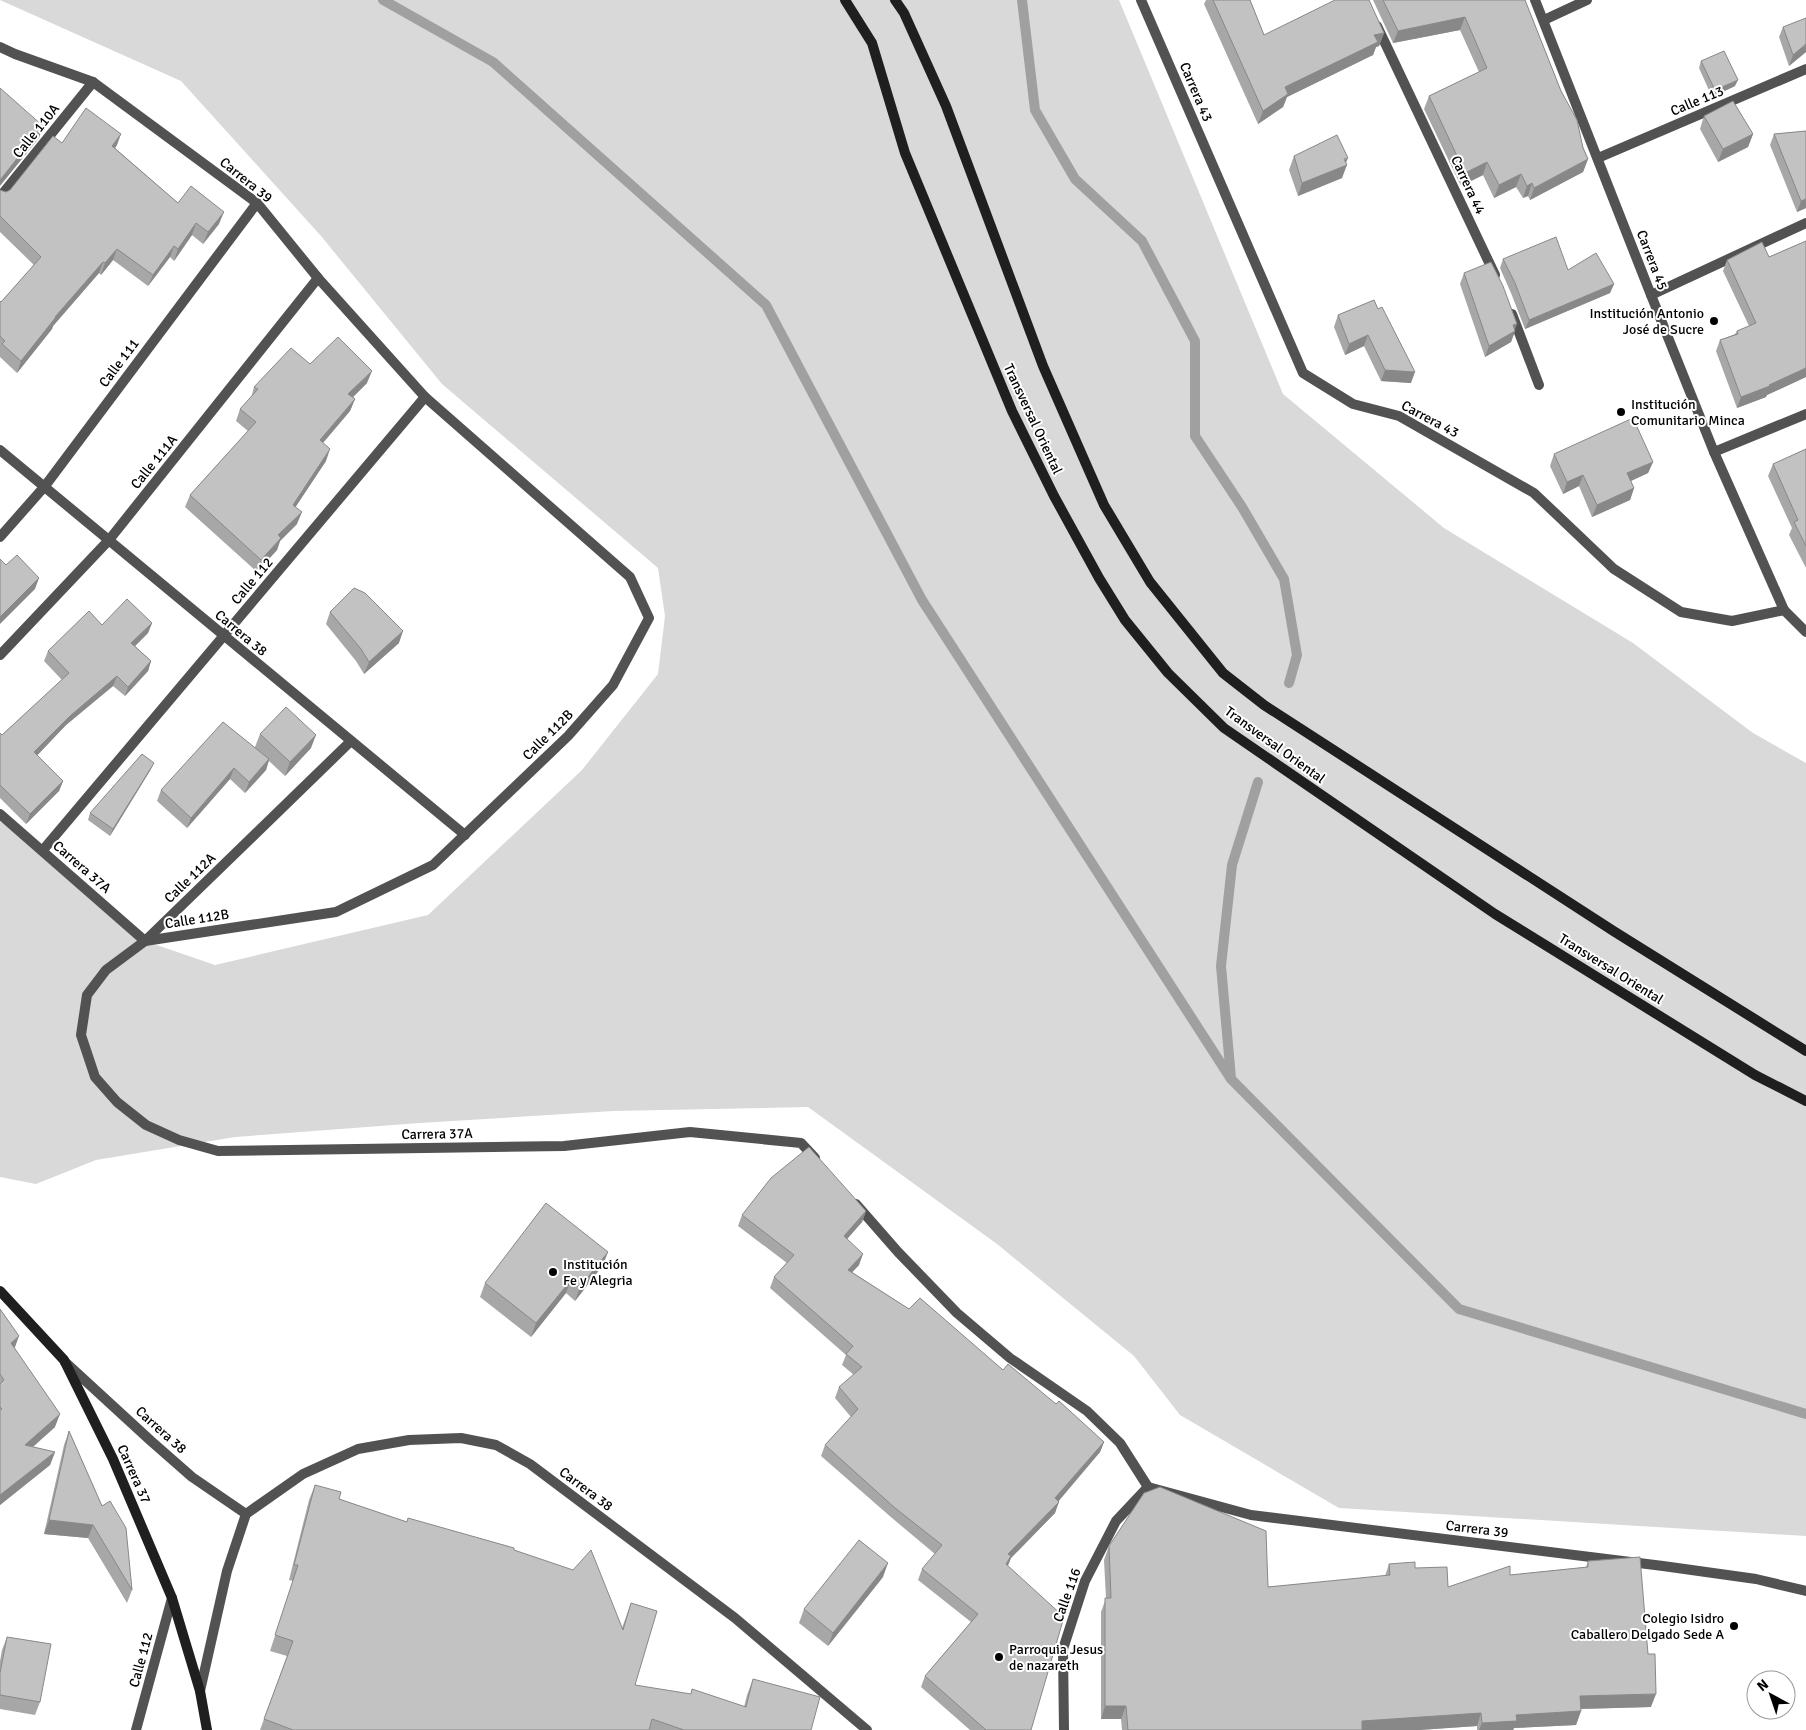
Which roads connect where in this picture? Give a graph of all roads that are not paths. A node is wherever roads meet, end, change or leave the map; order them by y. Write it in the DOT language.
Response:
graph roads {
  1 [pos="846,0"];
  2 [pos="895,0"];
  3 [pos="1141,0"];
  4 [pos="1535,0"];
  5 [pos="1587,0"];
  6 [pos="1373,18"];
  7 [pos="1544,20"];
  8 [pos="0,47"];
  9 [pos="1806,69"];
  10 [pos="93,82"];
  11 [pos="1598,158"];
  12 [pos="0,197"];
  13 [pos="257,203"];
  14 [pos="1806,223"];
  15 [pos="318,278"];
  16 [pos="1500,286"];
  17 [pos="1651,295"];
  18 [pos="1508,303"];
  19 [pos="1539,385"];
  20 [pos="425,397"];
  21 [pos="1806,414"];
  22 [pos="0,450"];
  23 [pos="1714,452"];
  24 [pos="45,486"];
  25 [pos="0,537"];
  26 [pos="109,540"];
  27 [pos="1784,610"];
  28 [pos="1806,632"];
  29 [pos="224,636"];
  30 [pos="0,655"];
  31 [pos="351,741"];
  32 [pos="0,814"];
  33 [pos="465,835"];
  34 [pos="43,850"];
  35 [pos="145,941"];
  36 [pos="1806,1051"];
  37 [pos="95,1076"];
  38 [pos="1806,1101"];
  39 [pos="821,1165"];
  40 [pos="846,1194"];
  41 [pos="0,1290"];
  42 [pos="64,1360"];
  43 [pos="1148,1486"];
  44 [pos="246,1514"];
  45 [pos="1806,1591"];
  46 [pos="172,1598"];
  47 [pos="200,1691"];
  48 [pos="136,1730"];
  49 [pos="207,1730"];
  50 [pos="867,1730"];
  51 [pos="1064,1730"];
  1 -- 38 [label="main road, Transversal Oriental"];
  2 -- 36 [label="main road, Transversal Oriental"];
  3 -- 27 [label="street, Carrera 43"];
  4 -- 7 [label="street, Carrera 45"];
  5 -- 7 [label="street"];
  6 -- 16 [label="street, Carrera 44"];
  7 -- 11 [label="street, Carrera 45"];
  8 -- 10 [label="street, Carrera 39"];
  9 -- 11 [label="street, Calle 113"];
  10 -- 12 [label="street, Calle 110A"];
  10 -- 13 [label="street, Carrera 39"];
  11 -- 17 [label="street, Carrera 45"];
  13 -- 15 [label="street, Carrera 39"];
  13 -- 24 [label="street, Calle 111"];
  14 -- 17 [label="street"];
  15 -- 20 [label="street, Carrera 39"];
  15 -- 26 [label="street, Calle 111A"];
  17 -- 23 [label="street, Carrera 45"];
  18 -- 19 [label="street"];
  20 -- 29 [label="street, Calle 112"];
  20 -- 33 [label="street, Calle 112B"];
  21 -- 23 [label="street"];
  22 -- 24 [label="street, Carrera 38"];
  23 -- 27 [label="street, Carrera 45"];
  24 -- 25 [label="street, Calle 111"];
  24 -- 26 [label="street, Carrera 38"];
  26 -- 29 [label="street, Carrera 38"];
  26 -- 30 [label="street, Calle 111A"];
  27 -- 28 [label="street, Carrera 45"];
  29 -- 31 [label="street, Carrera 38"];
  29 -- 34 [label="street, Calle 112"];
  31 -- 33 [label="street, Carrera 38"];
  31 -- 35 [label="street, Calle 112A"];
  32 -- 34 [label="street, Carrera 37A"];
  33 -- 35 [label="street, Calle 112B"];
  34 -- 35 [label="street, Carrera 37A"];
  35 -- 37 [label="street, Calle 112A"];
  37 -- 39 [label="street, Carrera 37A"];
  40 -- 43 [label="street"];
  41 -- 42 [label="main road, Carrera 37"];
  42 -- 44 [label="street, Carrera 38"];
  42 -- 46 [label="main road, Carrera 37"];
  43 -- 45 [label="street, Carrera 39"];
  43 -- 51 [label="street, Calle 116"];
  44 -- 47 [label="street"];
  44 -- 50 [label="street, Carrera 38"];
  46 -- 47 [label="main road, Carrera 37"];
  46 -- 48 [label="street, Calle 112"];
  47 -- 49 [label="main road, Carrera 37"];
}
